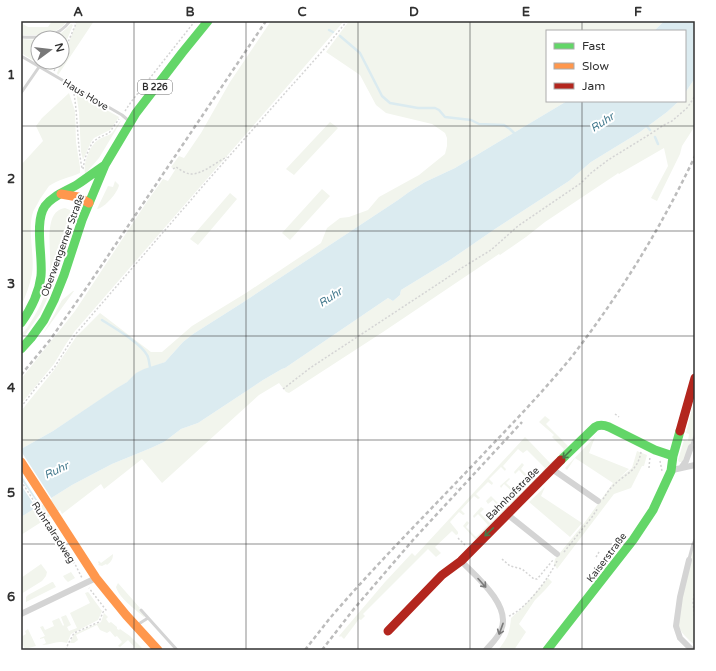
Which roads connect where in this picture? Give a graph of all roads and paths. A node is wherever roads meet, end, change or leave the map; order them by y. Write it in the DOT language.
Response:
graph roads {
  1 [pos="70,21"];
  2 [pos="76,21"];
  3 [pos="195,21"];
  4 [pos="208,21"];
  5 [pos="347,21"];
  6 [pos="21,37"];
  7 [pos="70,38"];
  8 [pos="21,56"];
  9 [pos="30,61"];
  10 [pos="38,70"];
  11 [pos="45,70"];
  12 [pos="54,70"];
  13 [pos="52,74"];
  14 [pos="73,86"];
  15 [pos="21,92"];
  16 [pos="695,96"];
  17 [pos="122,115"];
  18 [pos="130,122"];
  19 [pos="229,156"];
  20 [pos="105,165"];
  21 [pos="82,169"];
  22 [pos="173,169"];
  23 [pos="86,179"];
  24 [pos="61,194"];
  25 [pos="89,203"];
  26 [pos="21,323"];
  27 [pos="21,350"];
  28 [pos="695,378"];
  29 [pos="283,389"];
  30 [pos="21,407"];
  31 [pos="615,414"];
  32 [pos="619,417"];
  33 [pos="695,436"];
  34 [pos="691,447"];
  35 [pos="673,456"];
  36 [pos="655,457"];
  37 [pos="659,459"];
  38 [pos="21,462"];
  39 [pos="695,465"];
  40 [pos="649,468"];
  41 [pos="681,468"];
  42 [pos="552,469"];
  43 [pos="669,475"];
  44 [pos="21,481"];
  45 [pos="598,501"];
  46 [pos="507,514"];
  47 [pos="458,538"];
  48 [pos="695,540"];
  49 [pos="470,551"];
  50 [pos="600,552"];
  51 [pos="559,555"];
  52 [pos="596,557"];
  53 [pos="502,559"];
  54 [pos="689,560"];
  55 [pos="461,561"];
  56 [pos="96,578"];
  57 [pos="85,583"];
  58 [pos="695,590"];
  59 [pos="141,610"];
  60 [pos="21,614"];
  61 [pos="695,617"];
  62 [pos="148,618"];
  63 [pos="503,618"];
  64 [pos="695,620"];
  65 [pos="136,626"];
  66 [pos="386,633"];
  67 [pos="487,648"];
  68 [pos="66,650"];
  69 [pos="158,650"];
  70 [pos="177,650"];
  71 [pos="547,650"];
  72 [pos="692,650"];
  1 -- 6 [label="lane"];
  2 -- 7 [label="path"];
  3 -- 17 [label="path"];
  4 -- 18 [label="main road, B 226"];
  5 -- 19 [label="path"];
  8 -- 9 [label="lane, Haus Hove"];
  10 -- 15 [label="lane"];
  11 -- 13 [label="lane, Haus Hove"];
  12 -- 13 [label="path"];
  13 -- 14 [label="lane, Haus Hove"];
  14 -- 17 [label="lane, Haus Hove"];
  14 -- 21 [label="path"];
  16 -- 29 [label="path"];
  17 -- 18 [label="lane, Haus Hove"];
  17 -- 21 [label="path"];
  18 -- 20 [label="main road, B 226"];
  19 -- 22 [label="path"];
  19 -- 30 [label="path"];
  20 -- 23 [label="main road"];
  20 -- 25 [label="main road, Oberwengerner Straße / B 226"];
  21 -- 23 [label="path"];
  23 -- 24 [label="main road"];
  24 -- 25 [label="main road"];
  24 -- 26 [label="main road"];
  25 -- 27 [label="main road, Oberwengerner Straße / B 226"];
  28 -- 35 [label="main road, Kaiserstraße"];
  31 -- 32 [label="path"];
  33 -- 34 [label="lane"];
  34 -- 41 [label="street"];
  35 -- 42 [label="main road, Bahnhofstraße, one-way"];
  35 -- 43 [label="main road, Kaiserstraße"];
  36 -- 40 [label="path"];
  37 -- 43 [label="path"];
  38 -- 56 [label="main road"];
  39 -- 41 [label="street"];
  41 -- 43 [label="street"];
  42 -- 45 [label="street"];
  42 -- 46 [label="main road, Bahnhofstraße"];
  43 -- 71 [label="main road, Kaiserstraße"];
  44 -- 57 [label="path, Ruhrtalradweg"];
  46 -- 49 [label="main road, Bahnhofstraße, one-way"];
  46 -- 51 [label="street"];
  47 -- 49 [label="path"];
  48 -- 54 [label="lane"];
  49 -- 55 [label="main road, Bahnhofstraße"];
  50 -- 52 [label="path"];
  51 -- 53 [label="path"];
  51 -- 63 [label="path"];
  54 -- 72 [label="street"];
  55 -- 63 [label="street, one-way"];
  55 -- 66 [label="main road, Bahnhofstraße"];
  56 -- 57 [label="street"];
  56 -- 65 [label="main road"];
  57 -- 60 [label="street"];
  57 -- 68 [label="path, Ruhrtalradweg"];
  58 -- 61 [label="path"];
  59 -- 62 [label="lane"];
  61 -- 64 [label="path"];
  62 -- 65 [label="lane"];
  62 -- 70 [label="lane"];
  63 -- 67 [label="street, one-way"];
  65 -- 69 [label="main road"];
}
